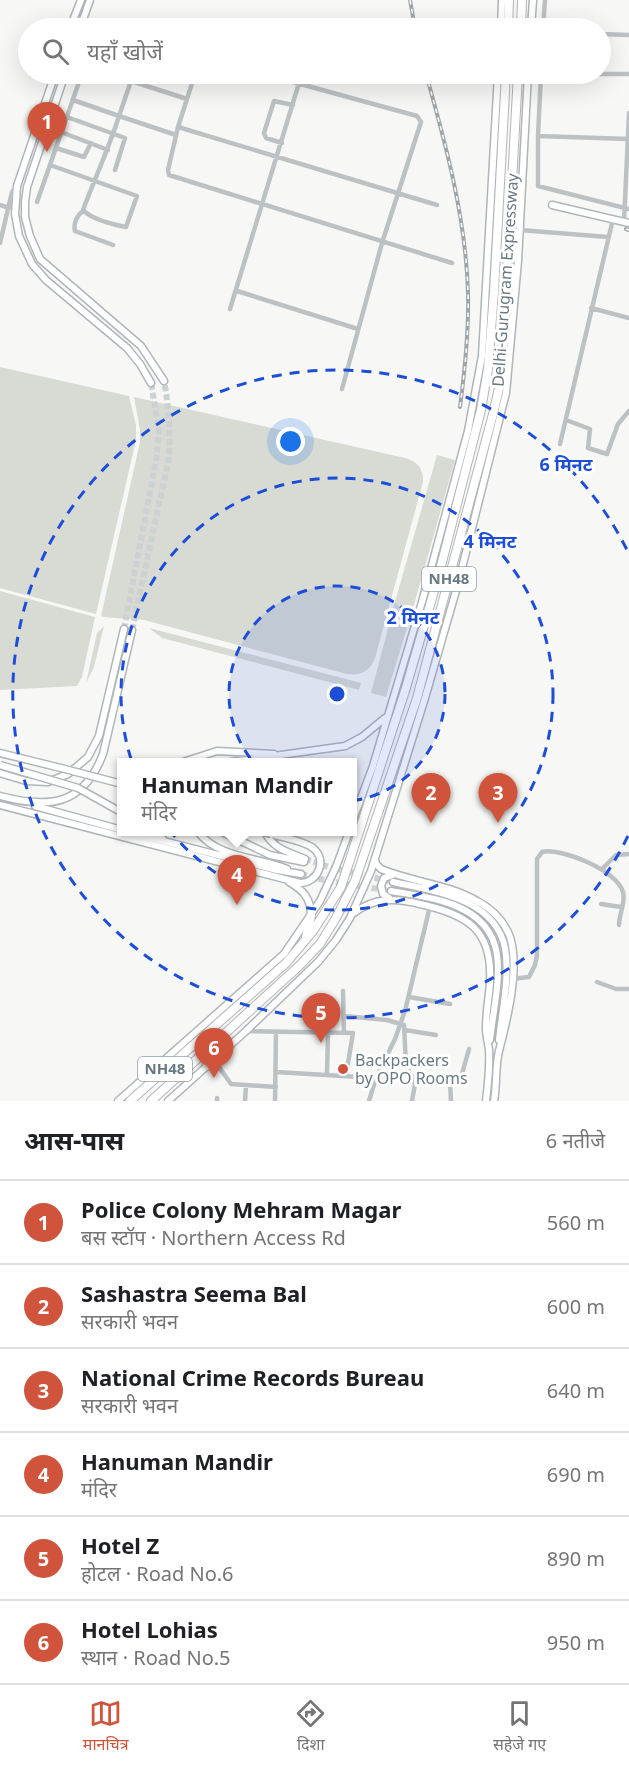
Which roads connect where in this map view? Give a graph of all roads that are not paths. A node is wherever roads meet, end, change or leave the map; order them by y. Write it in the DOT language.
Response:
graph roads {
  1 [pos="81,0"];
  2 [pos="90,0"];
  3 [pos="502,0"];
  4 [pos="509,0"];
  5 [pos="522,0"];
  6 [pos="533,0"];
  7 [pos="545,0"];
  8 [pos="74,17"];
  9 [pos="77,18"];
  10 [pos="84,18"];
  11 [pos="501,18"];
  12 [pos="508,18"];
  13 [pos="521,18"];
  14 [pos="532,18"];
  15 [pos="544,18"];
  16 [pos="611,34"];
  17 [pos="629,35"];
  18 [pos="611,74"];
  19 [pos="629,74"];
  20 [pos="52,84"];
  21 [pos="62,84"];
  22 [pos="78,84"];
  23 [pos="130,84"];
  24 [pos="140,84"];
  25 [pos="192,84"];
  26 [pos="299,84"];
  27 [pos="303,84"];
  28 [pos="497,84"];
  29 [pos="505,84"];
  30 [pos="517,84"];
  31 [pos="527,84"];
  32 [pos="541,84"];
  33 [pos="187,99"];
  34 [pos="73,100"];
  35 [pos="293,105"];
  36 [pos="629,113"];
  37 [pos="119,116"];
  38 [pos="67,117"];
  39 [pos="178,127"];
  40 [pos="61,132"];
  41 [pos="114,133"];
  42 [pos="176,135"];
  43 [pos="538,136"];
  44 [pos="628,139"];
  45 [pos="91,143"];
  46 [pos="282,143"];
  47 [pos="56,148"];
  48 [pos="108,150"];
  49 [pos="278,157"];
  50 [pos="50,165"];
  51 [pos="115,170"];
  52 [pos="22,174"];
  53 [pos="31,176"];
  54 [pos="95,181"];
  55 [pos="17,186"];
  56 [pos="398,193"];
  57 [pos="37,202"];
  58 [pos="0,205"];
  59 [pos="263,205"];
  60 [pos="437,205"];
  61 [pos="552,205"];
  62 [pos="9,208"];
  63 [pos="626,208"];
  64 [pos="83,211"];
  65 [pos="613,219"];
  66 [pos="626,222"];
  67 [pos="520,230"];
  68 [pos="1,234"];
  69 [pos="608,237"];
  70 [pos="0,243"];
  71 [pos="382,243"];
  72 [pos="113,245"];
  73 [pos="452,263"];
  74 [pos="237,291"];
  75 [pos="591,308"];
  76 [pos="230,309"];
  77 [pos="629,318"];
  78 [pos="358,329"];
  79 [pos="164,381"];
  80 [pos="151,383"];
  81 [pos="342,389"];
  82 [pos="629,411"];
  83 [pos="627,419"];
  84 [pos="566,420"];
  85 [pos="560,444"];
  86 [pos="124,629"];
  87 [pos="132,630"];
  88 [pos="386,718"];
  89 [pos="308,753"];
  90 [pos="0,755"];
  91 [pos="195,758"];
  92 [pos="265,758"];
  93 [pos="0,765"];
  94 [pos="0,773"];
  95 [pos="117,783"];
  96 [pos="0,796"];
  97 [pos="22,802"];
  98 [pos="0,805"];
  99 [pos="357,809"];
  100 [pos="117,810"];
  101 [pos="117,829"];
  102 [pos="117,835"];
  103 [pos="120,836"];
  104 [pos="145,836"];
  105 [pos="158,836"];
  106 [pos="202,836"];
  107 [pos="232,836"];
  108 [pos="268,836"];
  109 [pos="278,836"];
  110 [pos="344,836"];
  111 [pos="347,836"];
  112 [pos="168,843"];
  113 [pos="343,850"];
  114 [pos="629,854"];
  115 [pos="375,858"];
  116 [pos="602,869"];
  117 [pos="275,876"];
  118 [pos="395,878"];
  119 [pos="391,891"];
  120 [pos="393,899"];
  121 [pos="601,904"];
  122 [pos="430,906"];
  123 [pos="621,907"];
  124 [pos="311,916"];
  125 [pos="350,918"];
  126 [pos="619,925"];
  127 [pos="305,941"];
  128 [pos="512,979"];
  129 [pos="597,982"];
  130 [pos="629,989"];
  131 [pos="343,991"];
  132 [pos="409,997"];
  133 [pos="450,1004"];
  134 [pos="344,1016"];
  135 [pos="401,1023"];
  136 [pos="230,1030"];
  137 [pos="405,1030"];
  138 [pos="246,1031"];
  139 [pos="276,1032"];
  140 [pos="328,1032"];
  141 [pos="344,1032"];
  142 [pos="436,1035"];
  143 [pos="469,1049"];
  144 [pos="489,1052"];
  145 [pos="498,1053"];
  146 [pos="211,1063"];
  147 [pos="276,1072"];
  148 [pos="327,1074"];
  149 [pos="410,1074"];
  150 [pos="346,1075"];
  151 [pos="376,1078"];
  152 [pos="450,1082"];
  153 [pos="246,1086"];
  154 [pos="276,1087"];
  155 [pos="118,1101"];
  156 [pos="129,1101"];
  157 [pos="152,1101"];
  158 [pos="168,1101"];
  159 [pos="245,1101"];
  160 [pos="275,1101"];
  161 [pos="369,1101"];
  162 [pos="412,1101"];
  163 [pos="451,1101"];
  164 [pos="486,1101"];
  165 [pos="494,1101"];
  1 -- 8 [label="main road"];
  2 -- 10 [label="main road"];
  3 -- 11 [label="main road"];
  4 -- 12 [label="highway"];
  5 -- 13 [label="highway"];
  6 -- 14 [label="main road"];
  7 -- 15 [label="street"];
  8 -- 9 [label="street"];
  16 -- 17 [label="street"];
  18 -- 19 [label="street"];
  20 -- 52 [label="main road"];
  21 -- 53 [label="main road"];
  22 -- 34 [label="street"];
  23 -- 37 [label="street"];
  24 -- 33 [label="street"];
  25 -- 33 [label="street"];
  26 -- 35 [label="street"];
  27 -- 56 [label="street"];
  28 -- 88 [label="main road"];
  29 -- 127 [label="highway, Delhi-Gurugram Expressway / NH48"];
  30 -- 136 [label="highway, Delhi-Gurugram Expressway / NH48"];
  31 -- 67 [label="main road"];
  32 -- 43 [label="street"];
  33 -- 39 [label="street"];
  34 -- 37 [label="street"];
  34 -- 38 [label="street"];
  35 -- 46 [label="street"];
  35 -- 46 [label="street"];
  36 -- 44 [label="street"];
  37 -- 41 [label="street"];
  37 -- 42 [label="street"];
  38 -- 40 [label="street"];
  38 -- 41 [label="street"];
  39 -- 42 [label="street"];
  39 -- 49 [label="street"];
  40 -- 45 [label="street"];
  40 -- 47 [label="street"];
  41 -- 48 [label="street"];
  41 -- 51 [label="street"];
  42 -- 59 [label="street"];
  43 -- 44 [label="street"];
  43 -- 63 [label="street"];
  44 -- 63 [label="street"];
  45 -- 47 [label="street"];
  45 -- 48 [label="street"];
  46 -- 49 [label="street"];
  47 -- 50 [label="street"];
  48 -- 54 [label="street"];
  49 -- 56 [label="street"];
  49 -- 59 [label="street"];
  50 -- 54 [label="street"];
  50 -- 57 [label="street"];
  52 -- 53 [label="main road"];
  52 -- 55 [label="main road"];
  53 -- 79 [label="main road"];
  54 -- 64 [label="street"];
  54 -- 64 [label="street"];
  55 -- 62 [label="street"];
  55 -- 80 [label="main road"];
  56 -- 60 [label="street"];
  56 -- 71 [label="street"];
  58 -- 62 [label="street"];
  59 -- 71 [label="street"];
  59 -- 74 [label="street"];
  61 -- 65 [label="main road"];
  62 -- 68 [label="street"];
  63 -- 66 [label="street"];
  64 -- 72 [label="street"];
  65 -- 66 [label="main road"];
  65 -- 69 [label="street"];
  67 -- 69 [label="street"];
  67 -- 115 [label="main road"];
  68 -- 70 [label="street"];
  69 -- 75 [label="street"];
  71 -- 73 [label="street"];
  71 -- 78 [label="street"];
  74 -- 76 [label="street"];
  74 -- 78 [label="street"];
  75 -- 77 [label="street"];
  75 -- 84 [label="street"];
  78 -- 81 [label="street"];
  82 -- 83 [label="street"];
  83 -- 84 [label="street"];
  84 -- 85 [label="street"];
  86 -- 94 [label="main road"];
  87 -- 97 [label="main road"];
  88 -- 89 [label="main road"];
  88 -- 99 [label="main road"];
  89 -- 91 [label="main road"];
  89 -- 92 [label="main road"];
  90 -- 95 [label="main road, bridge"];
  93 -- 100 [label="main road, bridge"];
  96 -- 97 [label="main road"];
  97 -- 101 [label="main road"];
  98 -- 102 [label="main road"];
  103 -- 117 [label="main road"];
  104 -- 112 [label="main road"];
  105 -- 112 [label="main road"];
  106 -- 112 [label="main road"];
  107 -- 108 [label="main road"];
  109 -- 117 [label="main road"];
  110 -- 113 [label="main road"];
  111 -- 113 [label="main road"];
  113 -- 124 [label="main road"];
  114 -- 116 [label="street"];
  115 -- 118 [label="main road"];
  115 -- 125 [label="main road"];
  116 -- 123 [label="street"];
  116 -- 128 [label="street"];
  117 -- 124 [label="main road"];
  118 -- 120 [label="main road"];
  118 -- 128 [label="main road"];
  118 -- 145 [label="main road"];
  119 -- 144 [label="main road"];
  120 -- 122 [label="main road"];
  120 -- 125 [label="main road"];
  121 -- 123 [label="street"];
  122 -- 132 [label="street"];
  122 -- 144 [label="main road"];
  123 -- 126 [label="street"];
  124 -- 127 [label="highway"];
  124 -- 155 [label="main road"];
  125 -- 138 [label="main road"];
  127 -- 156 [label="highway, NH48"];
  128 -- 145 [label="main road"];
  129 -- 130 [label="street"];
  131 -- 134 [label="street"];
  132 -- 133 [label="street"];
  132 -- 135 [label="street"];
  134 -- 135 [label="street"];
  134 -- 141 [label="street"];
  135 -- 137 [label="street"];
  135 -- 151 [label="street"];
  136 -- 146 [label="highway"];
  136 -- 157 [label="highway, NH48"];
  137 -- 142 [label="street"];
  137 -- 149 [label="street"];
  138 -- 139 [label="street"];
  138 -- 146 [label="main road"];
  139 -- 140 [label="street"];
  139 -- 147 [label="street"];
  140 -- 141 [label="street"];
  140 -- 148 [label="street"];
  141 -- 150 [label="street"];
  143 -- 152 [label="street"];
  144 -- 164 [label="main road"];
  145 -- 165 [label="main road"];
  146 -- 153 [label="street"];
  146 -- 158 [label="main road"];
  147 -- 148 [label="street"];
  147 -- 154 [label="street"];
  148 -- 150 [label="street"];
  149 -- 152 [label="street"];
  149 -- 162 [label="street"];
  150 -- 151 [label="street"];
  151 -- 161 [label="street"];
  152 -- 163 [label="street"];
  153 -- 154 [label="street"];
  153 -- 159 [label="street"];
  154 -- 160 [label="street"];
}
